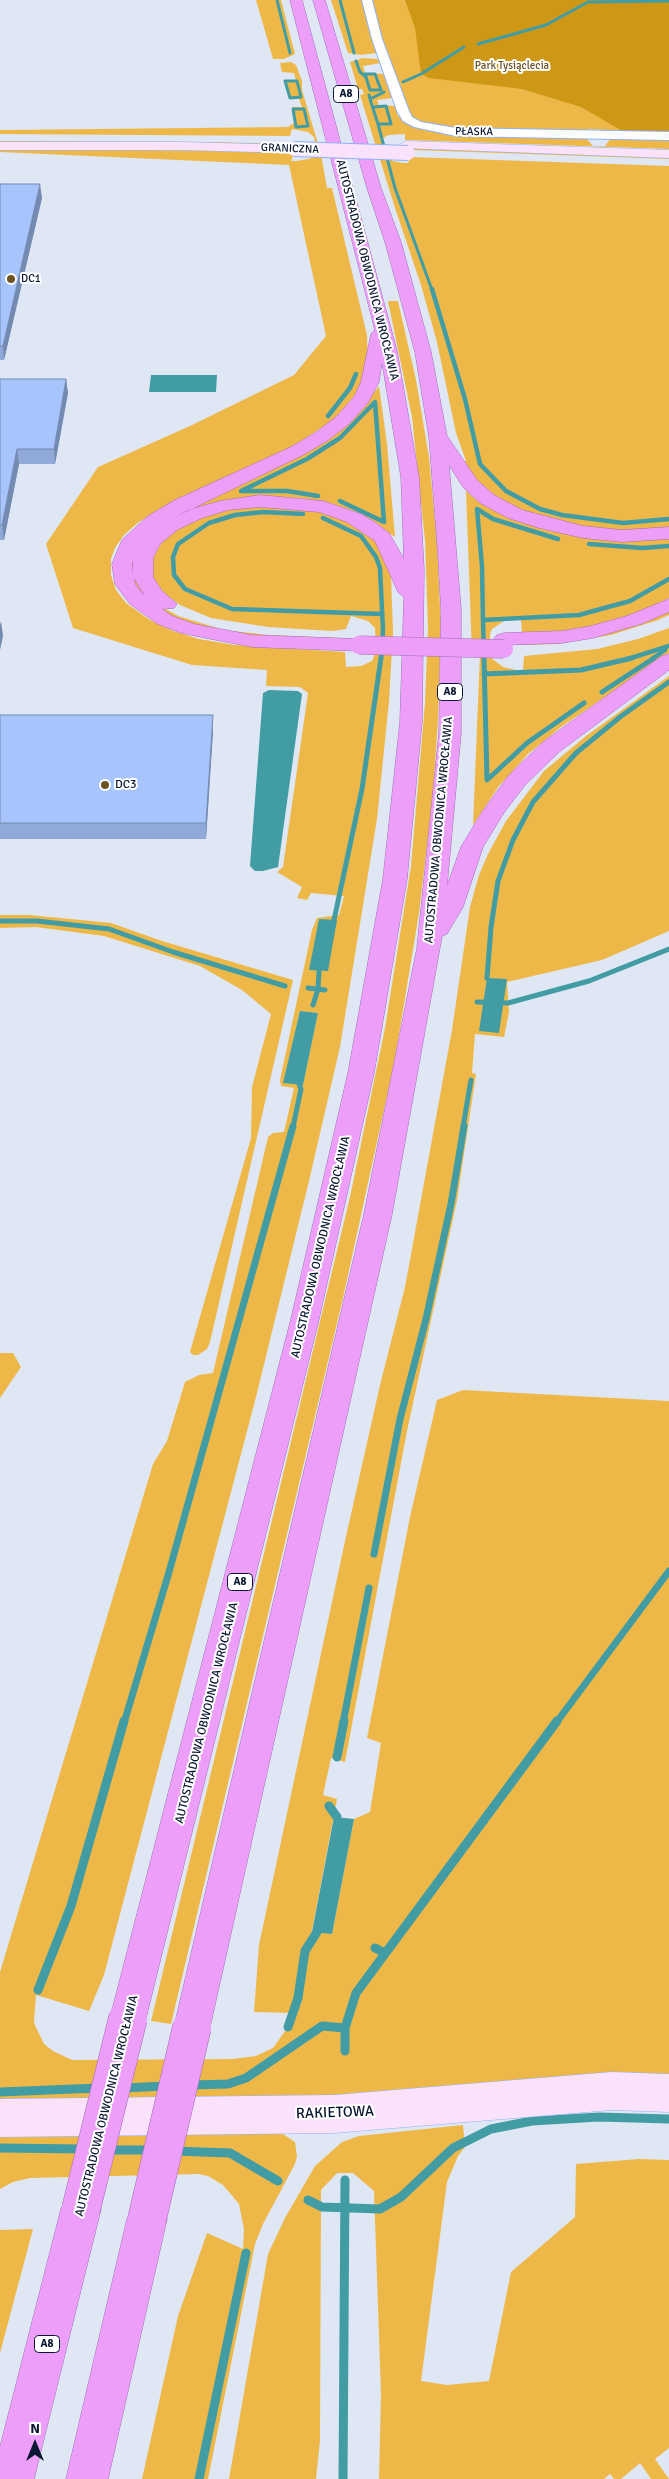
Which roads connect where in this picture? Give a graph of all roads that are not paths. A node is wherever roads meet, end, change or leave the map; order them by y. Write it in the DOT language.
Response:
graph roads {
  1 [pos="296,0"];
  2 [pos="319,0"];
  3 [pos="367,0"];
  4 [pos="669,136"];
  5 [pos="0,139"];
  6 [pos="293,145"];
  7 [pos="0,146"];
  8 [pos="407,149"];
  9 [pos="669,154"];
  10 [pos="669,162"];
  11 [pos="381,323"];
  12 [pos="438,437"];
  13 [pos="669,533"];
  14 [pos="669,605"];
  15 [pos="414,610"];
  16 [pos="669,618"];
  17 [pos="359,640"];
  18 [pos="504,644"];
  19 [pos="669,660"];
  20 [pos="429,948"];
  21 [pos="669,2093"];
  22 [pos="0,2118"];
  23 [pos="13,2479"];
  24 [pos="87,2479"];
  1 -- 11 [label="highway, AUTOSTRADOWA OBWODNICA WROCŁAWIA / A8"];
  2 -- 12 [label="highway, AUTOSTRADOWA OBWODNICA WROCŁAWIA / A8"];
  3 -- 4 [label="street, PŁASKA"];
  5 -- 6 [label="main road, GRANICZNA"];
  6 -- 7 [label="main road, GRANICZNA"];
  6 -- 8 [label="main road, GRANICZNA, bridge"];
  8 -- 9 [label="main road, GRANICZNA"];
  8 -- 10 [label="main road, GRANICZNA"];
  11 -- 15 [label="highway, AUTOSTRADOWA OBWODNICA WROCŁAWIA / A8"];
  11 -- 17 [label="highway"];
  12 -- 13 [label="highway"];
  12 -- 20 [label="highway, AUTOSTRADOWA OBWODNICA WROCŁAWIA / A8"];
  14 -- 18 [label="highway"];
  15 -- 17 [label="highway"];
  15 -- 23 [label="highway, AUTOSTRADOWA OBWODNICA WROCŁAWIA / A8, bridge"];
  16 -- 18 [label="highway"];
  17 -- 18 [label="highway, bridge"];
  19 -- 20 [label="highway"];
  20 -- 24 [label="highway, AUTOSTRADOWA OBWODNICA WROCŁAWIA / A8, bridge"];
  21 -- 22 [label="main road, RAKIETOWA"];
}
